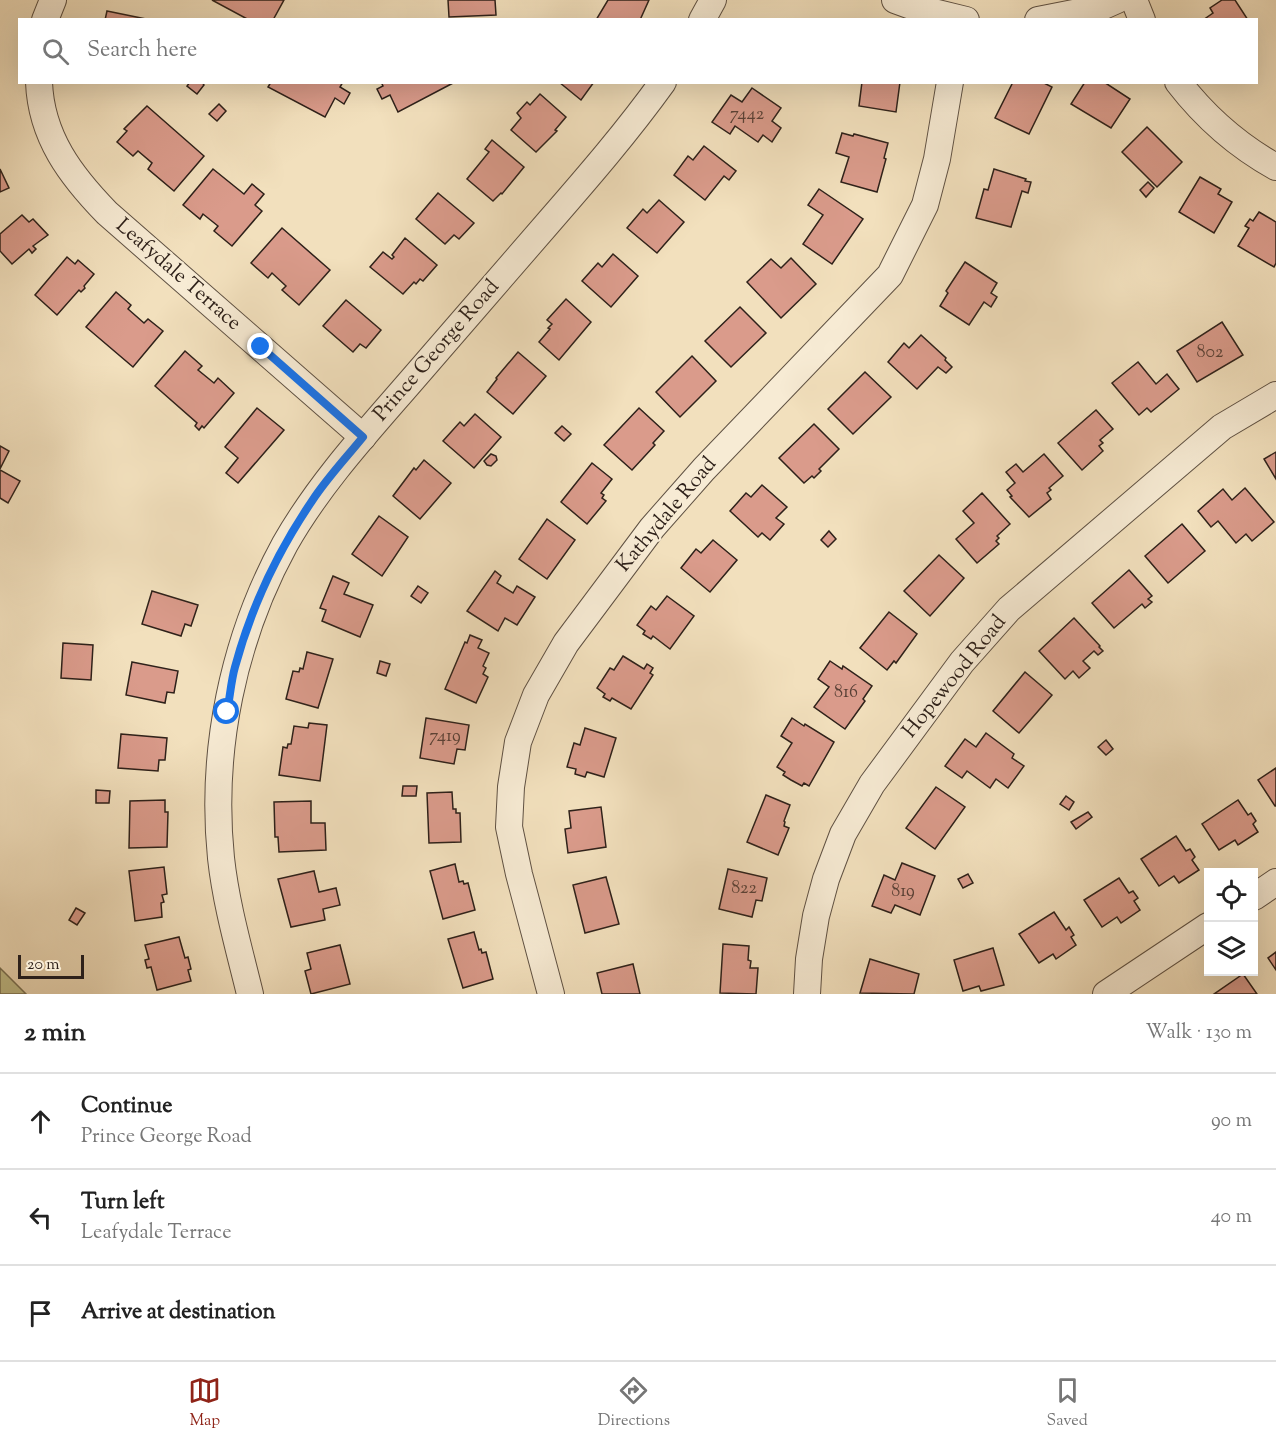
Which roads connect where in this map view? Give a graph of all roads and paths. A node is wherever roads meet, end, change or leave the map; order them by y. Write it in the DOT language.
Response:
graph roads {
  1 [pos="53,0"];
  2 [pos="713,0"];
  3 [pos="895,0"];
  4 [pos="1117,0"];
  5 [pos="1134,0"];
  6 [pos="46,18"];
  7 [pos="703,18"];
  8 [pos="959,18"];
  9 [pos="1048,18"];
  10 [pos="1141,18"];
  11 [pos="39,84"];
  12 [pos="662,84"];
  13 [pos="950,84"];
  14 [pos="1180,84"];
  15 [pos="1276,167"];
  16 [pos="1276,395"];
  17 [pos="363,437"];
  18 [pos="1276,882"];
  19 [pos="1258,894"];
  20 [pos="1204,929"];
  21 [pos="250,994"];
  22 [pos="551,994"];
  23 [pos="807,994"];
  24 [pos="1106,994"];
  1 -- 6 [label="street"];
  2 -- 7 [label="street"];
  3 -- 8 [label="street"];
  4 -- 9 [label="street"];
  5 -- 10 [label="street"];
  11 -- 17 [label="street, Leafydale Terrace"];
  12 -- 17 [label="street, Prince George Road"];
  13 -- 22 [label="street, Kathydale Road"];
  14 -- 15 [label="street"];
  16 -- 23 [label="street, Hopewood Road"];
  17 -- 21 [label="street, Prince George Road"];
  18 -- 19 [label="street"];
  20 -- 24 [label="street"];
}
